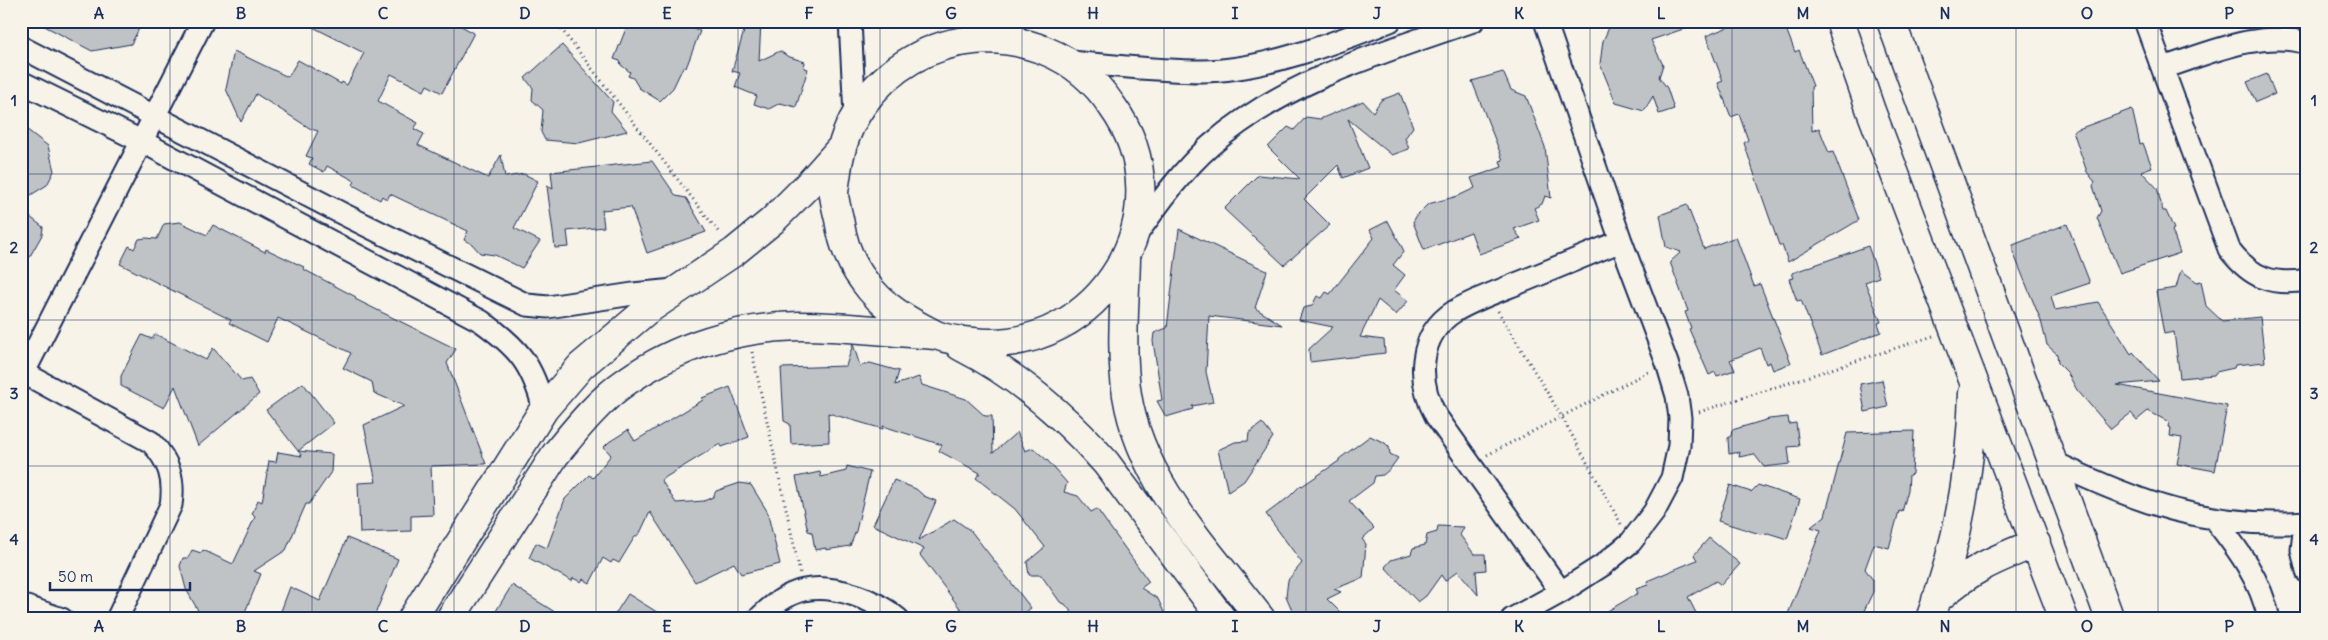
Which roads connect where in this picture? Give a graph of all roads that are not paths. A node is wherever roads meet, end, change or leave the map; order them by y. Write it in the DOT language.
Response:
graph roads {
  1 [pos="204,21"];
  2 [pos="850,21"];
  3 [pos="1000,21"];
  4 [pos="1390,21"];
  5 [pos="1473,21"];
  6 [pos="1545,21"];
  7 [pos="1840,21"];
  8 [pos="1891,21"];
  9 [pos="2145,21"];
  10 [pos="2307,43"];
  11 [pos="1025,44"];
  12 [pos="21,48"];
  13 [pos="1068,62"];
  14 [pos="2163,68"];
  15 [pos="21,82"];
  16 [pos="855,115"];
  17 [pos="155,116"];
  18 [pos="141,141"];
  19 [pos="840,149"];
  20 [pos="343,214"];
  21 [pos="330,240"];
  22 [pos="1621,241"];
  23 [pos="1130,248"];
  24 [pos="2307,280"];
  25 [pos="674,290"];
  26 [pos="942,338"];
  27 [pos="23,375"];
  28 [pos="1973,379"];
  29 [pos="544,409"];
  30 [pos="2051,461"];
  31 [pos="2214,519"];
  32 [pos="2306,522"];
  33 [pos="2036,543"];
  34 [pos="2307,572"];
  35 [pos="1561,592"];
  36 [pos="21,605"];
  37 [pos="1934,609"];
  38 [pos="62,619"];
  39 [pos="117,619"];
  40 [pos="412,619"];
  41 [pos="450,619"];
  42 [pos="758,619"];
  43 [pos="898,619"];
  44 [pos="1222,619"];
  45 [pos="1260,619"];
  46 [pos="1512,619"];
  47 [pos="1918,619"];
  48 [pos="2064,619"];
  49 [pos="2110,619"];
  50 [pos="2269,619"];
  1 -- 17 [label="street"];
  2 -- 16 [label="street"];
  3 -- 11 [label="street"];
  4 -- 13 [label="street"];
  5 -- 23 [label="street"];
  6 -- 22 [label="street"];
  7 -- 28 [label="street"];
  8 -- 30 [label="street"];
  9 -- 14 [label="street"];
  10 -- 14 [label="street"];
  11 -- 13 [label="street"];
  11 -- 16 [label="street"];
  12 -- 17 [label="street"];
  13 -- 23 [label="street"];
  14 -- 24 [label="street"];
  15 -- 18 [label="street"];
  16 -- 19 [label="street"];
  17 -- 18 [label="street"];
  17 -- 20 [label="street"];
  18 -- 21 [label="street"];
  18 -- 27 [label="street"];
  19 -- 25 [label="street"];
  19 -- 26 [label="street"];
  20 -- 21 [label="street"];
  20 -- 25 [label="street"];
  21 -- 29 [label="street"];
  22 -- 35 [label="street"];
  22 -- 35 [label="street"];
  23 -- 26 [label="street"];
  23 -- 45 [label="street"];
  25 -- 29 [label="street"];
  26 -- 41 [label="street"];
  26 -- 44 [label="street"];
  27 -- 39 [label="street"];
  28 -- 33 [label="street"];
  28 -- 37 [label="street"];
  29 -- 40 [label="street"];
  30 -- 31 [label="street"];
  30 -- 49 [label="street"];
  31 -- 32 [label="street"];
  31 -- 50 [label="street"];
  32 -- 34 [label="street"];
  33 -- 37 [label="street"];
  33 -- 48 [label="street"];
  35 -- 46 [label="street"];
  36 -- 38 [label="street"];
  37 -- 47 [label="street"];
  42 -- 43 [label="street"];
}
